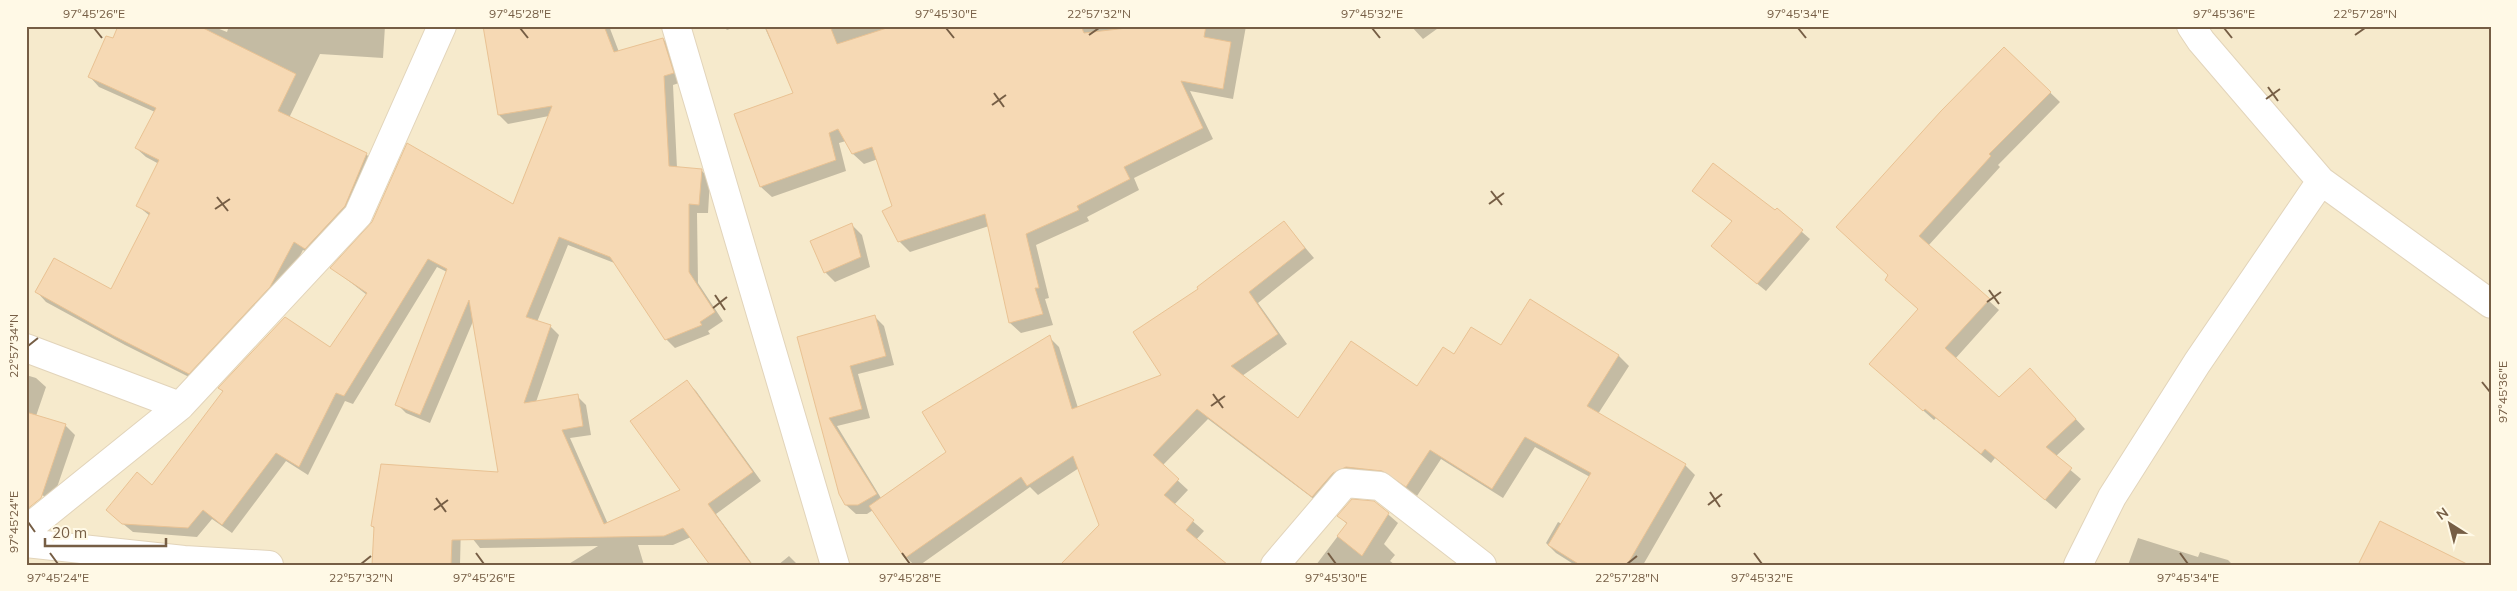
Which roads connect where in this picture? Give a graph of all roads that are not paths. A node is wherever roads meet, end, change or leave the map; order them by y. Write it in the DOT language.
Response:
graph roads {
  1 [pos="442,26"];
  2 [pos="676,26"];
  3 [pos="2191,26"];
  4 [pos="2321,181"];
  5 [pos="2491,304"];
  6 [pos="26,348"];
  7 [pos="180,406"];
  8 [pos="26,530"];
  9 [pos="26,543"];
  10 [pos="269,565"];
  11 [pos="835,565"];
  12 [pos="1275,565"];
  13 [pos="1482,565"];
  14 [pos="2078,565"];
  1 -- 7 [label="street"];
  2 -- 11 [label="street"];
  3 -- 4 [label="street"];
  4 -- 5 [label="street"];
  4 -- 14 [label="street"];
  6 -- 7 [label="street"];
  7 -- 8 [label="street"];
  9 -- 10 [label="street"];
  12 -- 13 [label="street"];
}
